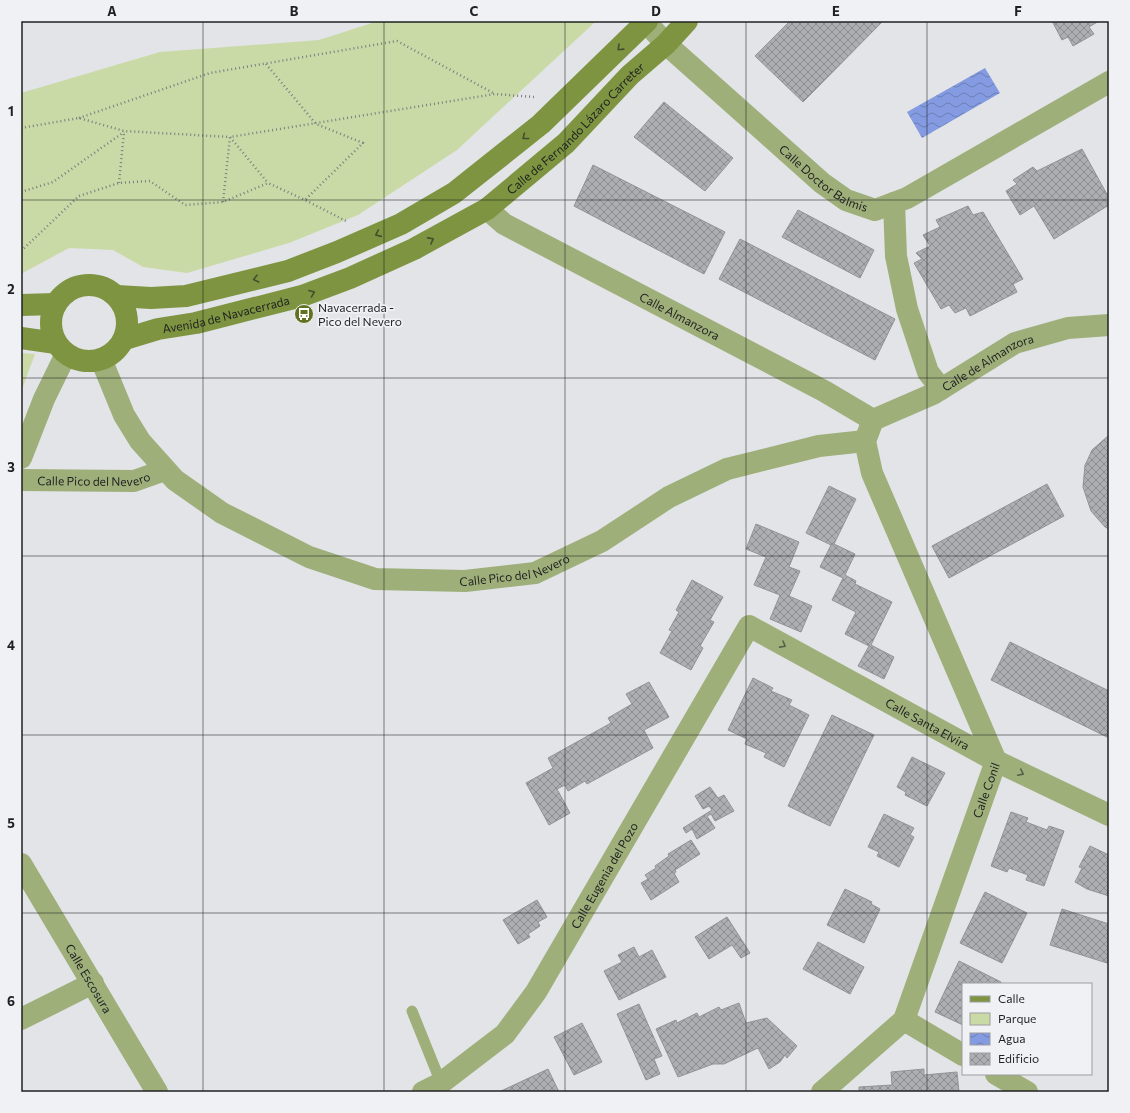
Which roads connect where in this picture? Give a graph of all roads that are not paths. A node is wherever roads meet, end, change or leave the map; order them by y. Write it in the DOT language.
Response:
graph roads {
  1 [pos="646,21"];
  2 [pos="687,21"];
  3 [pos="666,44"];
  4 [pos="1109,82"];
  5 [pos="894,203"];
  6 [pos="487,209"];
  7 [pos="457,226"];
  8 [pos="117,296"];
  9 [pos="21,304"];
  10 [pos="56,304"];
  11 [pos="1109,325"];
  12 [pos="21,338"];
  13 [pos="125,339"];
  14 [pos="61,349"];
  15 [pos="101,359"];
  16 [pos="941,389"];
  17 [pos="873,420"];
  18 [pos="865,442"];
  19 [pos="21,458"];
  20 [pos="166,470"];
  21 [pos="21,480"];
  22 [pos="749,626"];
  23 [pos="996,761"];
  24 [pos="1109,815"];
  25 [pos="21,864"];
  26 [pos="93,983"];
  27 [pos="412,1012"];
  28 [pos="21,1019"];
  29 [pos="904,1020"];
  30 [pos="962,1053"];
  31 [pos="998,1075"];
  32 [pos="436,1089"];
  33 [pos="157,1092"];
  34 [pos="822,1092"];
  35 [pos="1027,1092"];
  1 -- 3 [label="street, Calle Doctor Balmis"];
  1 -- 8 [label="street, one-way"];
  2 -- 3 [label="street, Calle de Fernando Lázaro Carreter"];
  3 -- 5 [label="street, Calle Doctor Balmis"];
  3 -- 6 [label="street, Calle de Fernando Lázaro Carreter"];
  4 -- 5 [label="street, Calle Doctor Balmis"];
  5 -- 16 [label="street"];
  6 -- 7 [label="street, Calle de Fernando Lázaro Carreter"];
  6 -- 17 [label="street, Calle Almanzora"];
  13 -- 7 [label="street, Avenida de Navacerrada, one-way"];
  8 -- 10 [label="street"];
  8 -- 13 [label="street"];
  9 -- 10 [label="street"];
  10 -- 14 [label="street"];
  11 -- 16 [label="street, Calle de Almanzora"];
  12 -- 14 [label="street"];
  13 -- 15 [label="street"];
  14 -- 15 [label="street"];
  14 -- 19 [label="street"];
  15 -- 20 [label="street, Calle Pico del Nevero"];
  16 -- 17 [label="street, Calle de Almanzora"];
  17 -- 18 [label="street"];
  18 -- 20 [label="street, Calle Pico del Nevero"];
  18 -- 23 [label="street, Calle Conil"];
  20 -- 21 [label="street, Calle Pico del Nevero"];
  22 -- 23 [label="street, Calle Santa Elvira, one-way"];
  22 -- 32 [label="street, Calle Eugenia del Pozo"];
  23 -- 24 [label="street, Calle Santa Elvira, one-way"];
  23 -- 29 [label="street, Calle Conil"];
  25 -- 26 [label="street, Calle Escosura"];
  26 -- 28 [label="street"];
  26 -- 33 [label="street, Calle Escosura"];
  27 -- 32 [label="lane"];
  29 -- 30 [label="street"];
  29 -- 34 [label="street, Calle Conil"];
  31 -- 35 [label="street"];
}
